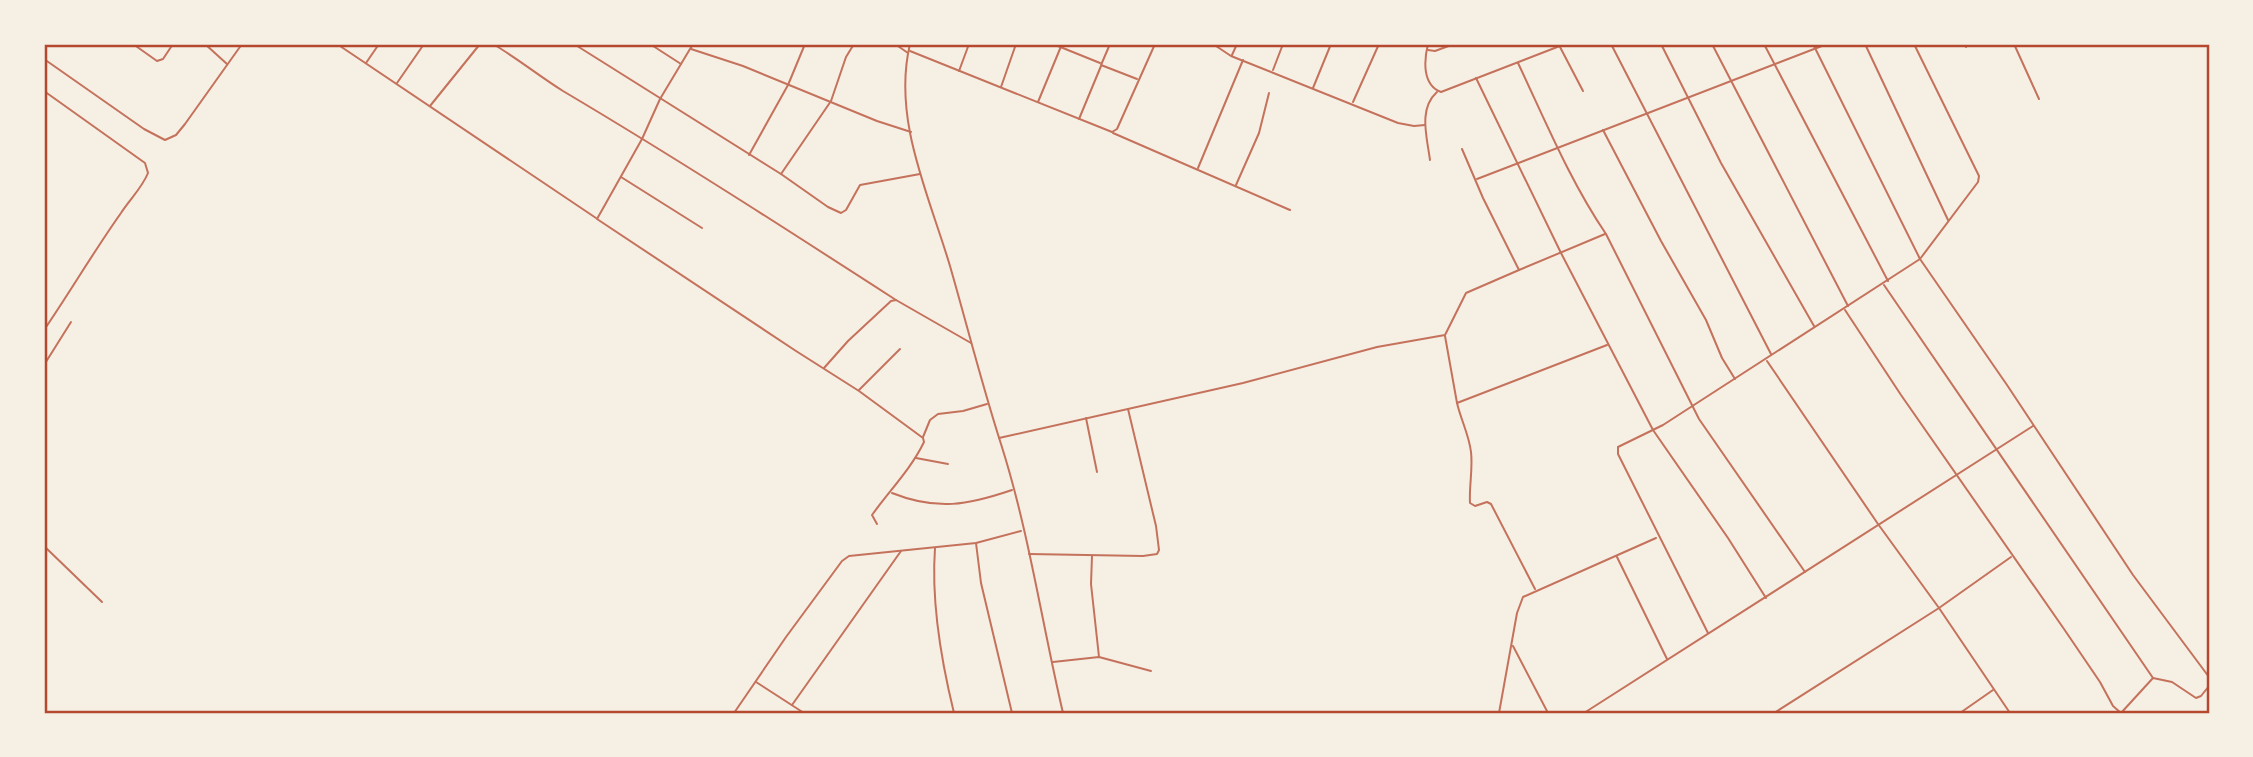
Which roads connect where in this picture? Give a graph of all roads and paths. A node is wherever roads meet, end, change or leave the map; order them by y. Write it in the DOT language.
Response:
graph roads {
  1 [pos="133,44"];
  2 [pos="173,44"];
  3 [pos="205,44"];
  4 [pos="242,44"];
  5 [pos="337,44"];
  6 [pos="379,44"];
  7 [pos="424,44"];
  8 [pos="480,44"];
  9 [pos="493,44"];
  10 [pos="574,44"];
  11 [pos="650,44"];
  12 [pos="693,44"];
  13 [pos="805,44"];
  14 [pos="854,44"];
  15 [pos="895,44"];
  16 [pos="910,44"];
  17 [pos="969,44"];
  18 [pos="1016,44"];
  19 [pos="1052,44"];
  20 [pos="1110,44"];
  21 [pos="1155,44"];
  22 [pos="1206,44"];
  23 [pos="1237,44"];
  24 [pos="1283,44"];
  25 [pos="1331,44"];
  26 [pos="1379,44"];
  27 [pos="1454,44"];
  28 [pos="1565,44"];
  29 [pos="1611,44"];
  30 [pos="1661,44"];
  31 [pos="1712,44"];
  32 [pos="1764,44"];
  33 [pos="1814,44"];
  34 [pos="1827,44"];
  35 [pos="1865,44"];
  36 [pos="1914,44"];
  37 [pos="2014,44"];
  38 [pos="1427,45"];
  39 [pos="1061,46"];
  40 [pos="1560,46"];
  41 [pos="691,48"];
  42 [pos="1816,48"];
  43 [pos="908,52"];
  44 [pos="1231,56"];
  45 [pos="44,59"];
  46 [pos="1243,59"];
  47 [pos="366,63"];
  48 [pos="1518,63"];
  49 [pos="228,64"];
  50 [pos="681,64"];
  51 [pos="1101,64"];
  52 [pos="1774,65"];
  53 [pos="959,71"];
  54 [pos="1272,71"];
  55 [pos="1476,78"];
  56 [pos="1138,80"];
  57 [pos="1731,81"];
  58 [pos="396,83"];
  59 [pos="788,85"];
  60 [pos="1000,88"];
  61 [pos="1312,89"];
  62 [pos="44,90"];
  63 [pos="1583,91"];
  64 [pos="1438,92"];
  65 [pos="1269,93"];
  66 [pos="1688,96"];
  67 [pos="660,99"];
  68 [pos="2039,99"];
  69 [pos="831,102"];
  70 [pos="1038,103"];
  71 [pos="1353,103"];
  72 [pos="430,106"];
  73 [pos="1646,113"];
  74 [pos="1079,119"];
  75 [pos="1425,125"];
  76 [pos="1603,129"];
  77 [pos="911,132"];
  78 [pos="1112,132"];
  79 [pos="642,139"];
  80 [pos="1559,148"];
  81 [pos="1462,149"];
  82 [pos="749,155"];
  83 [pos="1430,160"];
  84 [pos="1516,164"];
  85 [pos="1197,170"];
  86 [pos="781,174"];
  87 [pos="921,174"];
  88 [pos="620,176"];
  89 [pos="1477,179"];
  90 [pos="1236,186"];
  91 [pos="1290,210"];
  92 [pos="597,219"];
  93 [pos="1948,221"];
  94 [pos="702,228"];
  95 [pos="1606,234"];
  96 [pos="1561,253"];
  97 [pos="1920,260"];
  98 [pos="1519,270"];
  99 [pos="1888,281"];
  100 [pos="1884,285"];
  101 [pos="896,300"];
  102 [pos="1848,306"];
  103 [pos="1844,309"];
  104 [pos="71,322"];
  105 [pos="1815,326"];
  106 [pos="44,330"];
  107 [pos="1445,335"];
  108 [pos="971,343"];
  109 [pos="1608,344"];
  110 [pos="900,349"];
  111 [pos="1772,356"];
  112 [pos="1766,360"];
  113 [pos="44,365"];
  114 [pos="823,369"];
  115 [pos="1735,379"];
  116 [pos="859,391"];
  117 [pos="1457,403"];
  118 [pos="987,404"];
  119 [pos="1693,405"];
  120 [pos="1128,408"];
  121 [pos="1086,417"];
  122 [pos="2034,425"];
  123 [pos="1653,430"];
  124 [pos="923,438"];
  125 [pos="998,438"];
  126 [pos="1996,449"];
  127 [pos="915,458"];
  128 [pos="948,464"];
  129 [pos="1097,472"];
  130 [pos="1955,474"];
  131 [pos="1012,490"];
  132 [pos="891,493"];
  133 [pos="877,524"];
  134 [pos="1878,524"];
  135 [pos="1022,530"];
  136 [pos="1658,537"];
  137 [pos="976,543"];
  138 [pos="44,546"];
  139 [pos="935,547"];
  140 [pos="901,550"];
  141 [pos="1028,554"];
  142 [pos="1091,555"];
  143 [pos="1616,556"];
  144 [pos="2012,556"];
  145 [pos="1805,572"];
  146 [pos="1536,590"];
  147 [pos="1766,598"];
  148 [pos="102,602"];
  149 [pos="1938,608"];
  150 [pos="1708,633"];
  151 [pos="1513,645"];
  152 [pos="1099,657"];
  153 [pos="1667,660"];
  154 [pos="1052,662"];
  155 [pos="1151,671"];
  156 [pos="2209,677"];
  157 [pos="2152,678"];
  158 [pos="755,681"];
  159 [pos="2209,686"];
  160 [pos="1994,690"];
  161 [pos="792,705"];
  162 [pos="1594,707"];
  163 [pos="734,713"];
  164 [pos="804,713"];
  165 [pos="954,713"];
  166 [pos="1012,713"];
  167 [pos="1063,713"];
  168 [pos="1499,713"];
  169 [pos="1548,713"];
  170 [pos="1584,713"];
  171 [pos="1597,713"];
  172 [pos="1774,713"];
  173 [pos="1960,713"];
  174 [pos="2010,713"];
  175 [pos="2121,713"];
  1 -- 2 [label="street"];
  3 -- 49 [label="street"];
  4 -- 49 [label="street"];
  5 -- 47 [label="street"];
  6 -- 47 [label="street"];
  7 -- 58 [label="street"];
  8 -- 72 [label="street"];
  9 -- 79 [label="street"];
  10 -- 67 [label="street"];
  11 -- 50 [label="street"];
  12 -- 41 [label="street"];
  13 -- 59 [label="street"];
  14 -- 69 [label="street"];
  15 -- 43 [label="street"];
  16 -- 43 [label="street"];
  17 -- 53 [label="street"];
  18 -- 60 [label="street"];
  19 -- 39 [label="street"];
  20 -- 51 [label="street"];
  21 -- 56 [label="street"];
  22 -- 44 [label="street"];
  23 -- 44 [label="street"];
  24 -- 54 [label="street"];
  25 -- 61 [label="street"];
  26 -- 71 [label="street"];
  27 -- 38 [label="street"];
  28 -- 40 [label="street"];
  29 -- 73 [label="street"];
  30 -- 66 [label="street"];
  31 -- 57 [label="street"];
  32 -- 52 [label="street"];
  33 -- 42 [label="street"];
  34 -- 42 [label="street"];
  35 -- 93 [label="street"];
  36 -- 93 [label="street"];
  37 -- 68 [label="street"];
  38 -- 64 [label="street"];
  39 -- 51 [label="street"];
  39 -- 70 [label="street"];
  40 -- 48 [label="street"];
  40 -- 63 [label="street"];
  41 -- 50 [label="street"];
  41 -- 59 [label="street"];
  42 -- 52 [label="street"];
  42 -- 97 [label="street"];
  43 -- 53 [label="street"];
  43 -- 77 [label="street"];
  44 -- 46 [label="street"];
  45 -- 49 [label="street"];
  46 -- 54 [label="street"];
  46 -- 85 [label="street"];
  47 -- 58 [label="street"];
  48 -- 55 [label="street"];
  48 -- 80 [label="street"];
  50 -- 67 [label="street"];
  51 -- 56 [label="street"];
  51 -- 74 [label="street"];
  52 -- 57 [label="street"];
  52 -- 99 [label="street"];
  53 -- 60 [label="street"];
  54 -- 61 [label="street"];
  55 -- 64 [label="street"];
  55 -- 84 [label="street"];
  56 -- 78 [label="street"];
  57 -- 66 [label="street"];
  57 -- 102 [label="street"];
  58 -- 72 [label="street"];
  59 -- 69 [label="street"];
  59 -- 82 [label="street"];
  60 -- 70 [label="street"];
  61 -- 71 [label="street"];
  62 -- 106 [label="street"];
  64 -- 75 [label="street"];
  65 -- 90 [label="street"];
  66 -- 73 [label="street"];
  66 -- 105 [label="street"];
  67 -- 79 [label="street"];
  67 -- 82 [label="street"];
  69 -- 77 [label="street"];
  69 -- 86 [label="street"];
  70 -- 74 [label="street"];
  71 -- 75 [label="street"];
  72 -- 92 [label="street"];
  73 -- 76 [label="street"];
  73 -- 111 [label="street"];
  74 -- 78 [label="street"];
  75 -- 83 [label="street"];
  76 -- 80 [label="street"];
  76 -- 115 [label="street"];
  77 -- 87 [label="street"];
  78 -- 85 [label="street"];
  79 -- 88 [label="street"];
  79 -- 101 [label="street"];
  80 -- 84 [label="street"];
  80 -- 95 [label="street"];
  81 -- 89 [label="street"];
  82 -- 86 [label="street"];
  84 -- 89 [label="street"];
  84 -- 96 [label="street"];
  85 -- 90 [label="street"];
  86 -- 87 [label="street"];
  87 -- 108 [label="street"];
  88 -- 92 [label="street"];
  88 -- 94 [label="street"];
  89 -- 98 [label="street"];
  90 -- 91 [label="street"];
  92 -- 114 [label="street"];
  93 -- 97 [label="street"];
  95 -- 96 [label="street"];
  95 -- 119 [label="street"];
  96 -- 98 [label="street"];
  96 -- 109 [label="street"];
  97 -- 99 [label="street"];
  97 -- 122 [label="street"];
  98 -- 107 [label="street"];
  99 -- 100 [label="street"];
  100 -- 102 [label="street"];
  100 -- 126 [label="street"];
  101 -- 108 [label="street"];
  101 -- 114 [label="street"];
  102 -- 103 [label="street"];
  103 -- 105 [label="street"];
  103 -- 130 [label="street"];
  104 -- 113 [label="street"];
  105 -- 111 [label="street"];
  107 -- 117 [label="street"];
  107 -- 120 [label="street"];
  108 -- 118 [label="street"];
  109 -- 117 [label="street"];
  109 -- 123 [label="street"];
  110 -- 116 [label="street"];
  111 -- 112 [label="street"];
  112 -- 115 [label="street"];
  112 -- 134 [label="street"];
  114 -- 116 [label="street"];
  115 -- 119 [label="street"];
  116 -- 124 [label="street"];
  117 -- 146 [label="street"];
  118 -- 124 [label="street"];
  118 -- 125 [label="street"];
  119 -- 123 [label="street"];
  119 -- 145 [label="street"];
  120 -- 121 [label="street"];
  120 -- 142 [label="street"];
  121 -- 125 [label="street"];
  121 -- 129 [label="street"];
  122 -- 126 [label="street"];
  122 -- 156 [label="street"];
  123 -- 136 [label="street"];
  123 -- 147 [label="street"];
  124 -- 127 [label="street"];
  125 -- 131 [label="street"];
  126 -- 130 [label="street"];
  126 -- 157 [label="street"];
  127 -- 128 [label="street"];
  127 -- 132 [label="street"];
  130 -- 134 [label="street"];
  130 -- 144 [label="street"];
  131 -- 132 [label="street"];
  131 -- 135 [label="street"];
  132 -- 133 [label="street"];
  134 -- 145 [label="street"];
  134 -- 149 [label="street"];
  135 -- 137 [label="street"];
  135 -- 141 [label="street"];
  136 -- 143 [label="street"];
  136 -- 150 [label="street"];
  137 -- 139 [label="street"];
  137 -- 166 [label="street"];
  138 -- 148 [label="street"];
  139 -- 140 [label="street"];
  139 -- 165 [label="street"];
  140 -- 158 [label="street"];
  140 -- 161 [label="street"];
  141 -- 142 [label="street"];
  141 -- 154 [label="street"];
  142 -- 152 [label="street"];
  143 -- 146 [label="street"];
  143 -- 153 [label="street"];
  144 -- 149 [label="street"];
  144 -- 175 [label="street"];
  145 -- 147 [label="street"];
  146 -- 151 [label="street"];
  147 -- 150 [label="street"];
  149 -- 160 [label="street"];
  149 -- 172 [label="street"];
  150 -- 153 [label="street"];
  151 -- 168 [label="street"];
  151 -- 169 [label="street"];
  152 -- 154 [label="street"];
  152 -- 155 [label="street"];
  153 -- 162 [label="street"];
  154 -- 167 [label="street"];
  157 -- 159 [label="street"];
  157 -- 175 [label="street"];
  158 -- 161 [label="street"];
  158 -- 163 [label="street"];
  160 -- 173 [label="street"];
  160 -- 174 [label="street"];
  161 -- 164 [label="street"];
  162 -- 170 [label="street"];
  162 -- 171 [label="street"];
}
